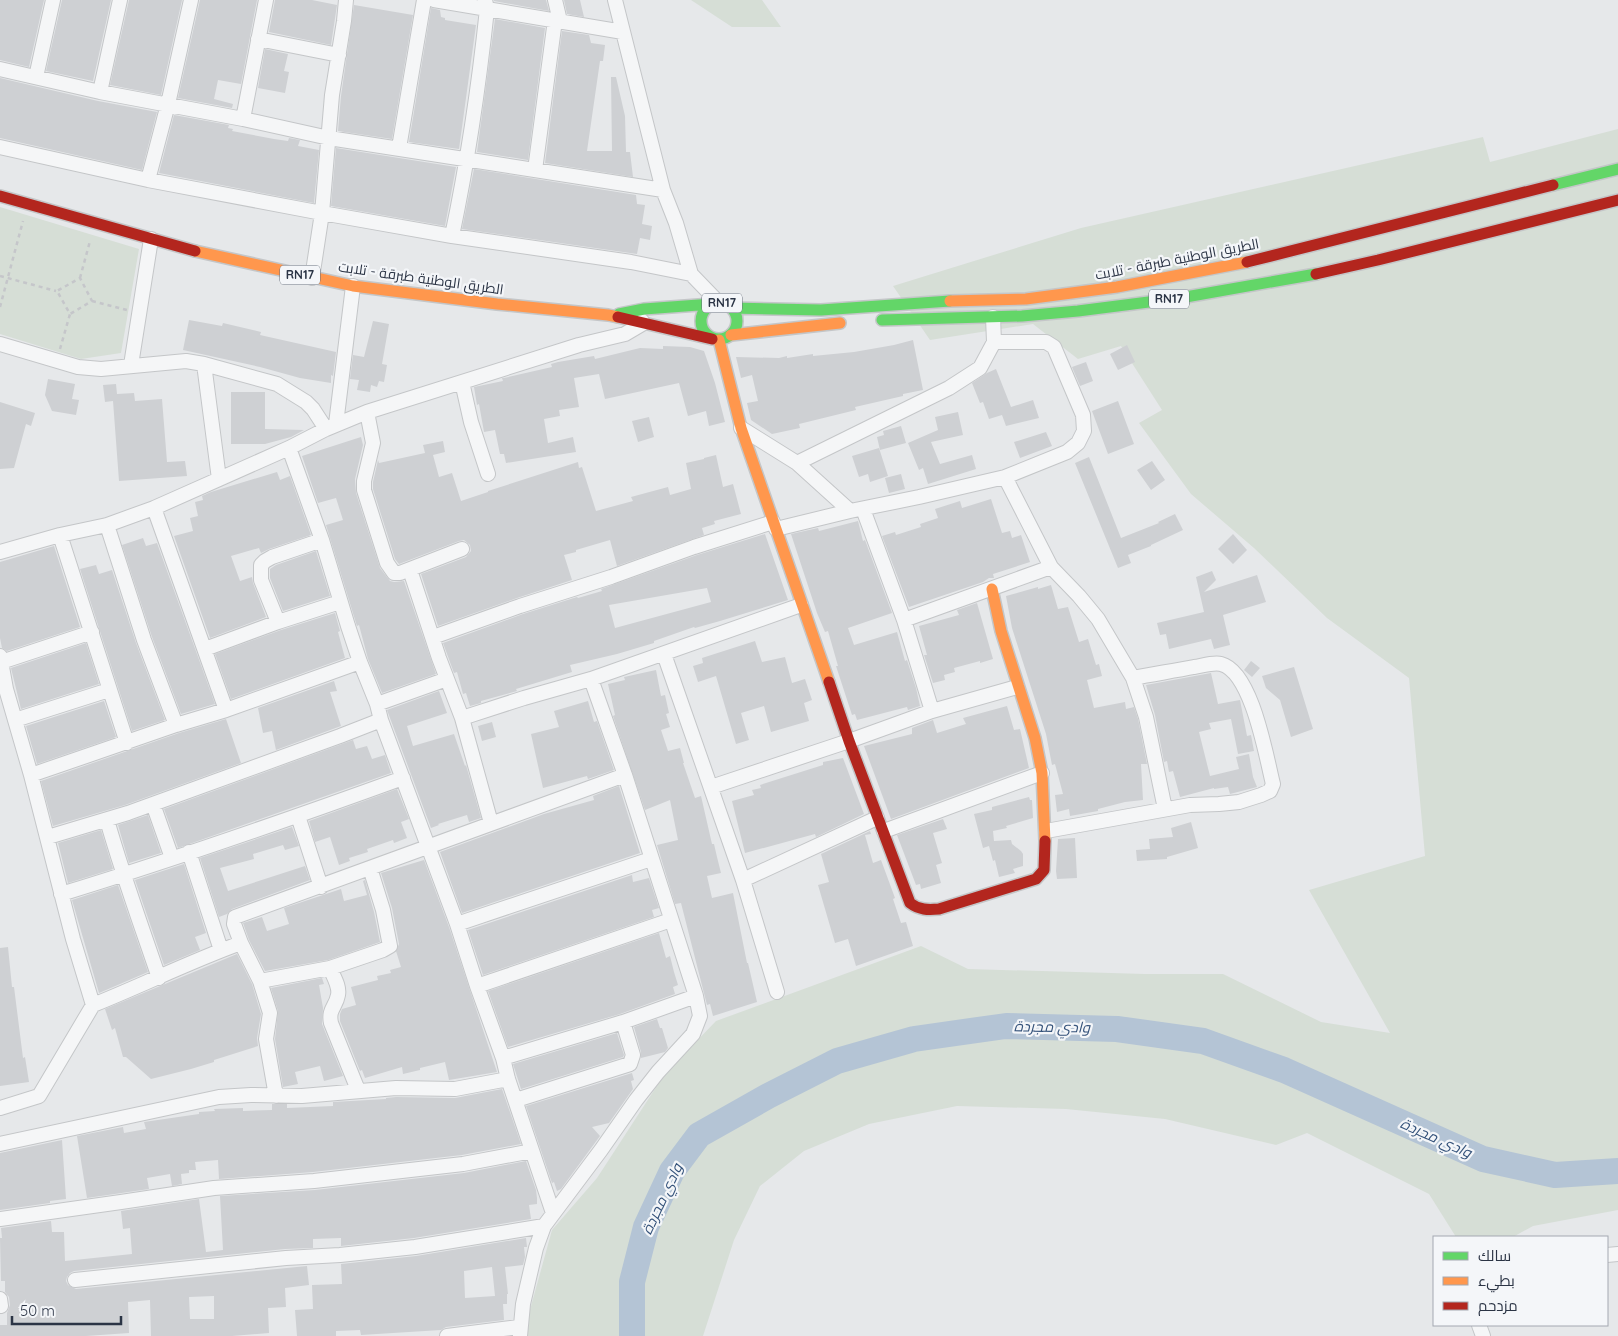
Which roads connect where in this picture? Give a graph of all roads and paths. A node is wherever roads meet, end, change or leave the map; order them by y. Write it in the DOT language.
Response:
graph roads {
  1 [pos="53,0"];
  2 [pos="120,0"];
  3 [pos="191,0"];
  4 [pos="266,0"];
  5 [pos="346,0"];
  6 [pos="424,0"];
  7 [pos="434,0"];
  8 [pos="555,0"];
  9 [pos="615,0"];
  10 [pos="486,4"];
  11 [pos="558,21"];
  12 [pos="623,32"];
  13 [pos="258,39"];
  14 [pos="339,55"];
  15 [pos="0,70"];
  16 [pos="36,77"];
  17 [pos="100,92"];
  18 [pos="168,104"];
  19 [pos="243,119"];
  20 [pos="329,138"];
  21 [pos="0,147"];
  22 [pos="399,148"];
  23 [pos="467,159"];
  24 [pos="1618,169"];
  25 [pos="535,170"];
  26 [pos="148,180"];
  27 [pos="663,190"];
  28 [pos="0,196"];
  29 [pos="1618,200"];
  30 [pos="28,204"];
  31 [pos="322,213"];
  32 [pos="95,223"];
  33 [pos="452,236"];
  34 [pos="151,238"];
  35 [pos="691,274"];
  36 [pos="0,276"];
  37 [pos="8,278"];
  38 [pos="80,278"];
  39 [pos="312,278"];
  40 [pos="353,286"];
  41 [pos="57,291"];
  42 [pos="92,301"];
  43 [pos="721,305"];
  44 [pos="0,307"];
  45 [pos="644,310"];
  46 [pos="70,314"];
  47 [pos="140,314"];
  48 [pos="608,316"];
  49 [pos="993,317"];
  50 [pos="871,321"];
  51 [pos="853,322"];
  52 [pos="642,324"];
  53 [pos="731,335"];
  54 [pos="715,339"];
  55 [pos="994,342"];
  56 [pos="0,344"];
  57 [pos="57,360"];
  58 [pos="204,364"];
  59 [pos="131,365"];
  60 [pos="462,382"];
  61 [pos="367,412"];
  62 [pos="331,426"];
  63 [pos="740,428"];
  64 [pos="289,448"];
  65 [pos="797,462"];
  66 [pos="488,474"];
  67 [pos="1005,476"];
  68 [pos="219,479"];
  69 [pos="154,508"];
  70 [pos="857,510"];
  71 [pos="107,524"];
  72 [pos="775,526"];
  73 [pos="60,535"];
  74 [pos="322,540"];
  75 [pos="462,549"];
  76 [pos="0,552"];
  77 [pos="1051,567"];
  78 [pos="410,570"];
  79 [pos="992,589"];
  80 [pos="340,602"];
  81 [pos="801,604"];
  82 [pos="904,620"];
  83 [pos="278,622"];
  84 [pos="92,632"];
  85 [pos="433,637"];
  86 [pos="205,649"];
  87 [pos="664,654"];
  88 [pos="1,659"];
  89 [pos="360,662"];
  90 [pos="1133,678"];
  91 [pos="447,679"];
  92 [pos="591,679"];
  93 [pos="1017,687"];
  94 [pos="3,689"];
  95 [pos="109,690"];
  96 [pos="377,704"];
  97 [pos="226,710"];
  98 [pos="932,711"];
  99 [pos="462,718"];
  100 [pos="15,720"];
  101 [pos="381,720"];
  102 [pos="176,725"];
  103 [pos="849,741"];
  104 [pos="127,742"];
  105 [pos="1042,774"];
  106 [pos="31,775"];
  107 [pos="625,776"];
  108 [pos="403,778"];
  109 [pos="711,787"];
  110 [pos="152,804"];
  111 [pos="1165,809"];
  112 [pos="298,816"];
  113 [pos="878,818"];
  114 [pos="106,820"];
  115 [pos="491,823"];
  116 [pos="1046,831"];
  117 [pos="884,832"];
  118 [pos="48,837"];
  119 [pos="428,847"];
  120 [pos="189,852"];
  121 [pos="172,858"];
  122 [pos="651,859"];
  123 [pos="370,868"];
  124 [pos="123,875"];
  125 [pos="743,880"];
  126 [pos="321,887"];
  127 [pos="62,894"];
  128 [pos="672,920"];
  129 [pos="457,924"];
  130 [pos="242,943"];
  131 [pos="221,950"];
  132 [pos="330,968"];
  133 [pos="159,978"];
  134 [pos="260,981"];
  135 [pos="477,986"];
  136 [pos="777,992"];
  137 [pos="696,996"];
  138 [pos="93,1005"];
  139 [pos="623,1022"];
  140 [pos="504,1058"];
  141 [pos="508,1079"];
  142 [pos="358,1090"];
  143 [pos="276,1096"];
  144 [pos="516,1100"];
  145 [pos="0,1108"];
  146 [pos="0,1144"];
  147 [pos="532,1151"];
  148 [pos="552,1213"];
  149 [pos="0,1219"];
  150 [pos="544,1226"];
  151 [pos="75,1280"];
  152 [pos="519,1332"];
  153 [pos="447,1336"];
  1 -- 16 [label="street"];
  2 -- 17 [label="street"];
  3 -- 18 [label="street"];
  4 -- 13 [label="street"];
  5 -- 14 [label="street"];
  6 -- 22 [label="street"];
  7 -- 10 [label="street"];
  8 -- 11 [label="street"];
  9 -- 12 [label="street"];
  10 -- 11 [label="street"];
  10 -- 23 [label="street"];
  11 -- 12 [label="street"];
  11 -- 25 [label="street"];
  12 -- 27 [label="street"];
  13 -- 14 [label="street"];
  13 -- 19 [label="street"];
  14 -- 20 [label="street"];
  15 -- 16 [label="street"];
  16 -- 17 [label="street"];
  17 -- 18 [label="street"];
  18 -- 19 [label="street"];
  18 -- 26 [label="street"];
  19 -- 20 [label="street"];
  20 -- 22 [label="street"];
  20 -- 31 [label="street"];
  21 -- 26 [label="street"];
  22 -- 23 [label="street"];
  23 -- 25 [label="street"];
  23 -- 33 [label="street"];
  24 -- 43 [label="main road, الطريق الوطنية طبرقة - تلابت / RN17"];
  25 -- 27 [label="street"];
  26 -- 31 [label="street"];
  27 -- 35 [label="street"];
  28 -- 30 [label="main road, الطريق الوطنية طبرقة - تلابت / RN17"];
  29 -- 49 [label="main road, RN17"];
  30 -- 32 [label="main road, الطريق الوطنية طبرقة - تلابت / RN17"];
  30 -- 37 [label="path"];
  31 -- 33 [label="street"];
  31 -- 39 [label="street"];
  32 -- 34 [label="main road, الطريق الوطنية طبرقة - تلابت / RN17"];
  32 -- 38 [label="path"];
  33 -- 35 [label="street"];
  34 -- 39 [label="main road, الطريق الوطنية طبرقة - تلابت / RN17"];
  34 -- 47 [label="street"];
  35 -- 43 [label="street"];
  36 -- 37 [label="path"];
  37 -- 41 [label="path"];
  37 -- 44 [label="path"];
  38 -- 41 [label="path"];
  38 -- 42 [label="path"];
  39 -- 40 [label="main road, الطريق الوطنية طبرقة - تلابت / RN17"];
  40 -- 48 [label="main road, الطريق الوطنية طبرقة - تلابت / RN17"];
  40 -- 62 [label="street"];
  41 -- 46 [label="path"];
  42 -- 46 [label="path"];
  42 -- 47 [label="path"];
  43 -- 45 [label="main road, الطريق الوطنية طبرقة - تلابت / RN17"];
  43 -- 53 [label="main road, RN17"];
  43 -- 54 [label="main road, RN17"];
  45 -- 48 [label="main road, الطريق الوطنية طبرقة - تلابت / RN17"];
  45 -- 52 [label="street"];
  46 -- 57 [label="path"];
  47 -- 59 [label="street"];
  48 -- 52 [label="main road, الطريق الوطنية طبرقة - تلابت / RN17"];
  49 -- 50 [label="main road, RN17"];
  49 -- 55 [label="street"];
  51 -- 53 [label="main road"];
  52 -- 54 [label="main road, الطريق الوطنية طبرقة - تلابت / RN17"];
  52 -- 60 [label="street"];
  53 -- 54 [label="main road"];
  54 -- 63 [label="main road"];
  55 -- 65 [label="street"];
  55 -- 67 [label="street"];
  56 -- 57 [label="street"];
  57 -- 59 [label="street"];
  58 -- 59 [label="street"];
  58 -- 62 [label="street"];
  58 -- 68 [label="street"];
  60 -- 61 [label="street"];
  60 -- 66 [label="street"];
  61 -- 62 [label="street"];
  61 -- 78 [label="street"];
  62 -- 64 [label="street"];
  63 -- 65 [label="street"];
  63 -- 72 [label="main road"];
  64 -- 68 [label="street"];
  64 -- 74 [label="street"];
  65 -- 70 [label="street"];
  67 -- 70 [label="street"];
  67 -- 77 [label="street"];
  68 -- 69 [label="street"];
  69 -- 71 [label="street"];
  69 -- 86 [label="street"];
  70 -- 72 [label="street"];
  70 -- 82 [label="street"];
  71 -- 73 [label="street"];
  71 -- 102 [label="street"];
  72 -- 81 [label="main road"];
  72 -- 85 [label="street"];
  73 -- 76 [label="street"];
  73 -- 84 [label="street"];
  74 -- 80 [label="street"];
  74 -- 83 [label="street"];
  75 -- 78 [label="street"];
  77 -- 79 [label="street"];
  77 -- 90 [label="street"];
  78 -- 85 [label="street"];
  79 -- 82 [label="street"];
  79 -- 93 [label="main road"];
  80 -- 83 [label="street"];
  80 -- 89 [label="street"];
  81 -- 87 [label="street"];
  81 -- 103 [label="main road"];
  82 -- 98 [label="street"];
  83 -- 86 [label="street"];
  84 -- 88 [label="street"];
  84 -- 95 [label="street"];
  85 -- 91 [label="street"];
  86 -- 97 [label="street"];
  87 -- 92 [label="street"];
  87 -- 109 [label="street"];
  88 -- 94 [label="street"];
  89 -- 96 [label="street"];
  89 -- 97 [label="street"];
  90 -- 111 [label="street"];
  90 -- 111 [label="street"];
  91 -- 96 [label="street"];
  91 -- 99 [label="street"];
  92 -- 99 [label="street"];
  92 -- 107 [label="street"];
  93 -- 98 [label="street"];
  93 -- 105 [label="main road"];
  94 -- 100 [label="street"];
  95 -- 100 [label="street"];
  95 -- 104 [label="street"];
  96 -- 101 [label="street"];
  97 -- 102 [label="street"];
  98 -- 103 [label="street"];
  99 -- 115 [label="street"];
  100 -- 106 [label="street"];
  101 -- 108 [label="street"];
  101 -- 110 [label="street"];
  102 -- 104 [label="street"];
  103 -- 109 [label="street"];
  103 -- 113 [label="main road"];
  104 -- 106 [label="street"];
  105 -- 116 [label="main road"];
  105 -- 117 [label="street"];
  106 -- 118 [label="street"];
  107 -- 115 [label="street"];
  107 -- 122 [label="street"];
  108 -- 112 [label="street"];
  108 -- 119 [label="street"];
  109 -- 125 [label="street"];
  110 -- 114 [label="street"];
  110 -- 121 [label="street"];
  111 -- 116 [label="street"];
  112 -- 120 [label="street"];
  112 -- 126 [label="street"];
  113 -- 117 [label="main road"];
  113 -- 125 [label="street"];
  114 -- 118 [label="street"];
  114 -- 124 [label="street"];
  115 -- 119 [label="street"];
  116 -- 117 [label="main road"];
  118 -- 127 [label="street"];
  119 -- 123 [label="street"];
  119 -- 129 [label="street"];
  120 -- 121 [label="street"];
  120 -- 131 [label="street"];
  121 -- 124 [label="street"];
  122 -- 128 [label="street"];
  122 -- 129 [label="street"];
  123 -- 126 [label="street"];
  123 -- 132 [label="street"];
  124 -- 127 [label="street"];
  124 -- 133 [label="street"];
  125 -- 136 [label="street"];
  126 -- 130 [label="street"];
  127 -- 138 [label="street"];
  128 -- 135 [label="street"];
  128 -- 137 [label="street"];
  129 -- 135 [label="street"];
  130 -- 131 [label="street"];
  130 -- 134 [label="street"];
  131 -- 133 [label="street"];
  132 -- 134 [label="street"];
  132 -- 142 [label="street"];
  133 -- 138 [label="street"];
  134 -- 143 [label="street"];
  135 -- 140 [label="street"];
  137 -- 139 [label="street"];
  137 -- 148 [label="street"];
  138 -- 145 [label="street"];
  139 -- 140 [label="street"];
  139 -- 144 [label="street"];
  140 -- 141 [label="street"];
  141 -- 142 [label="street"];
  141 -- 144 [label="street"];
  142 -- 143 [label="street"];
  143 -- 146 [label="street"];
  144 -- 147 [label="street"];
  147 -- 148 [label="street"];
  147 -- 149 [label="street"];
  148 -- 150 [label="street"];
  150 -- 151 [label="street"];
  150 -- 152 [label="street"];
  152 -- 153 [label="street"];
}
